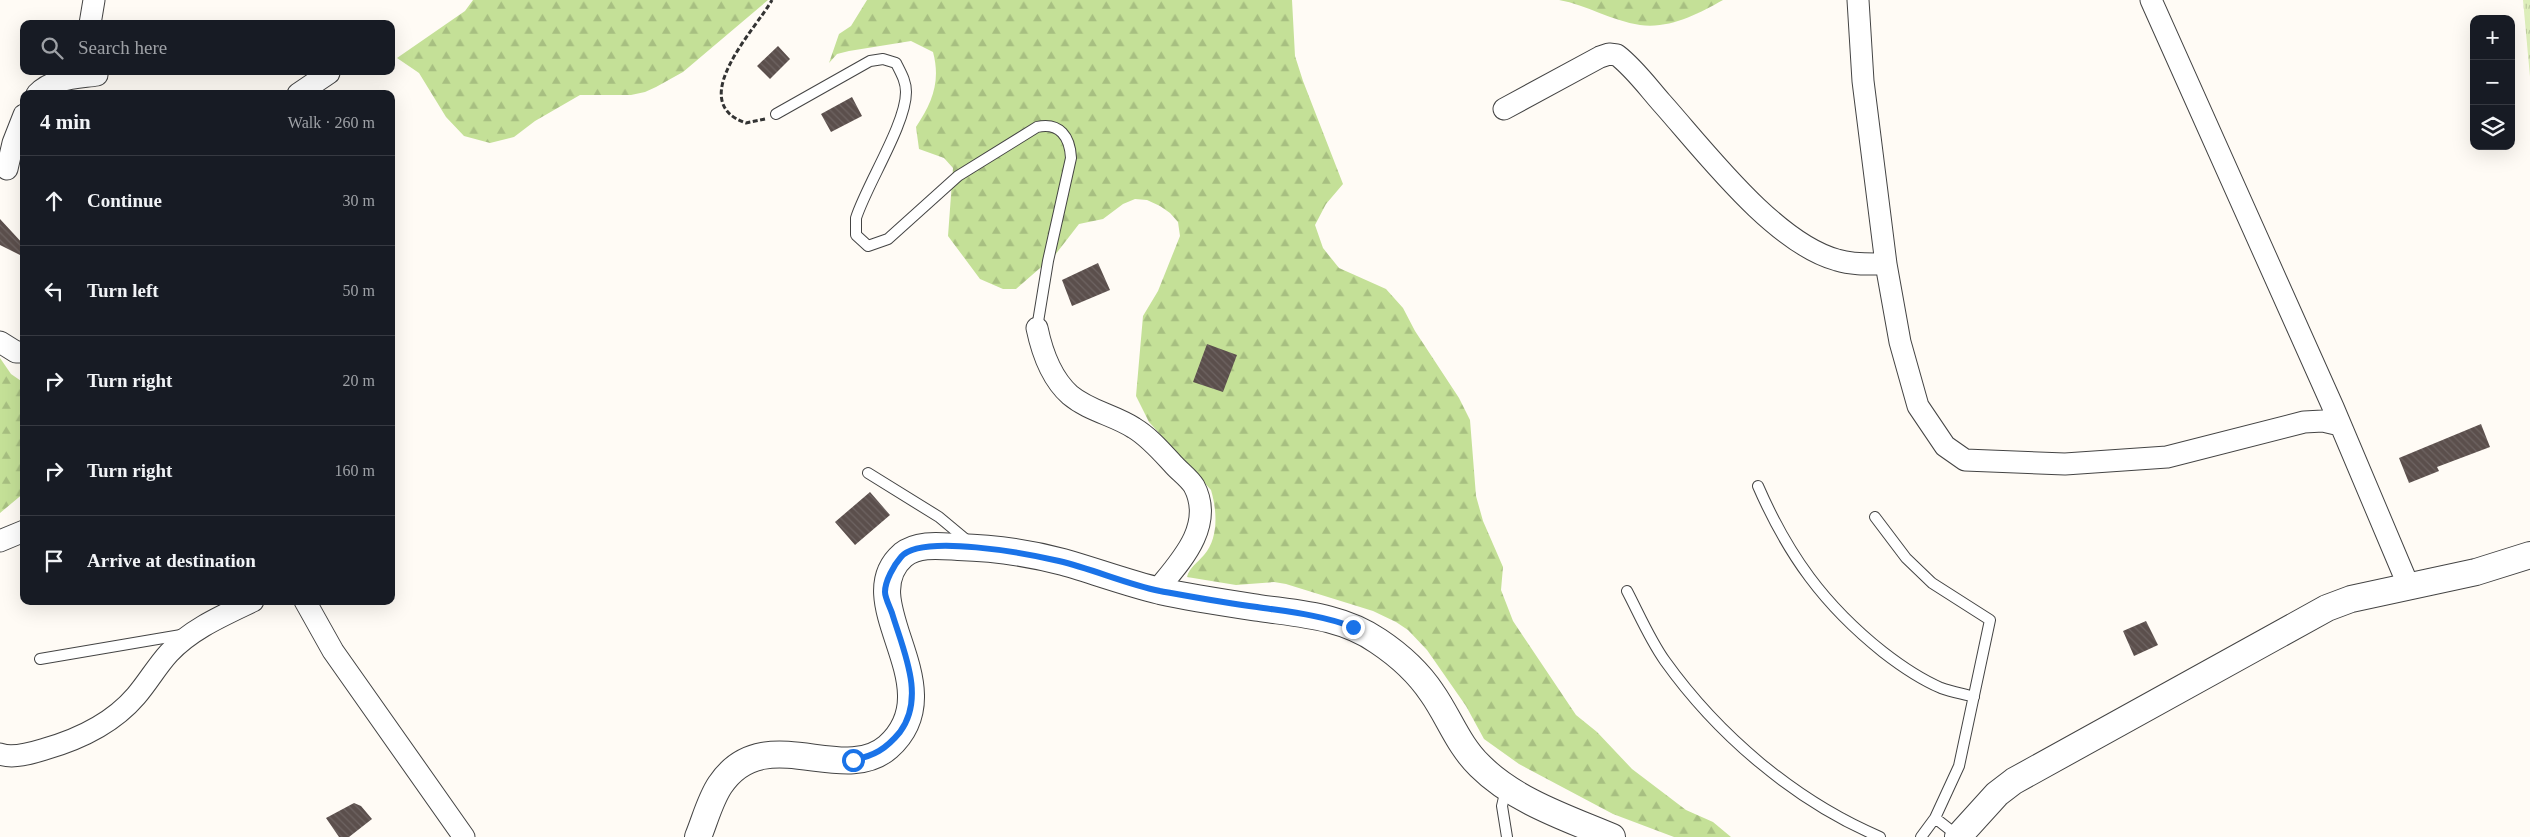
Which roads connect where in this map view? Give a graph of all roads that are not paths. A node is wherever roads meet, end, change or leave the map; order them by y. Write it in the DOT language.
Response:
graph roads {
  1 [pos="94,0"];
  2 [pos="1858,0"];
  3 [pos="2151,0"];
  4 [pos="91,20"];
  5 [pos="326,75"];
  6 [pos="99,80"];
  7 [pos="40,90"];
  8 [pos="304,90"];
  9 [pos="1504,109"];
  10 [pos="776,114"];
  11 [pos="20,124"];
  12 [pos="7,169"];
  13 [pos="1886,264"];
  14 [pos="1037,328"];
  15 [pos="0,342"];
  16 [pos="20,352"];
  17 [pos="2340,425"];
  18 [pos="868,473"];
  19 [pos="1758,486"];
  20 [pos="1875,518"];
  21 [pos="20,533"];
  22 [pos="0,541"];
  23 [pos="976,548"];
  24 [pos="2530,556"];
  25 [pos="2409,587"];
  26 [pos="1157,590"];
  27 [pos="1627,591"];
  28 [pos="246,605"];
  29 [pos="307,605"];
  30 [pos="192,634"];
  31 [pos="40,658"];
  32 [pos="1974,697"];
  33 [pos="0,754"];
  34 [pos="1506,788"];
  35 [pos="1935,818"];
  36 [pos="464,837"];
  37 [pos="698,837"];
  38 [pos="1507,837"];
  39 [pos="1612,837"];
  40 [pos="1880,837"];
  41 [pos="1921,837"];
  42 [pos="1958,837"];
  1 -- 4 [label="street"];
  2 -- 13 [label="street"];
  3 -- 17 [label="street"];
  5 -- 8 [label="street"];
  6 -- 7 [label="street"];
  9 -- 13 [label="street"];
  10 -- 14 [label="lane"];
  11 -- 12 [label="street"];
  13 -- 17 [label="street"];
  14 -- 26 [label="street"];
  15 -- 16 [label="street"];
  17 -- 25 [label="street"];
  18 -- 23 [label="lane"];
  19 -- 32 [label="lane"];
  20 -- 32 [label="lane"];
  21 -- 22 [label="street"];
  23 -- 26 [label="street"];
  23 -- 37 [label="street"];
  24 -- 25 [label="street"];
  25 -- 42 [label="street"];
  26 -- 34 [label="street"];
  27 -- 40 [label="lane"];
  28 -- 30 [label="street"];
  29 -- 36 [label="street"];
  30 -- 31 [label="lane"];
  30 -- 33 [label="street"];
  32 -- 35 [label="lane"];
  34 -- 38 [label="lane"];
  34 -- 39 [label="street"];
  35 -- 41 [label="lane"];
  35 -- 42 [label="lane"];
}
